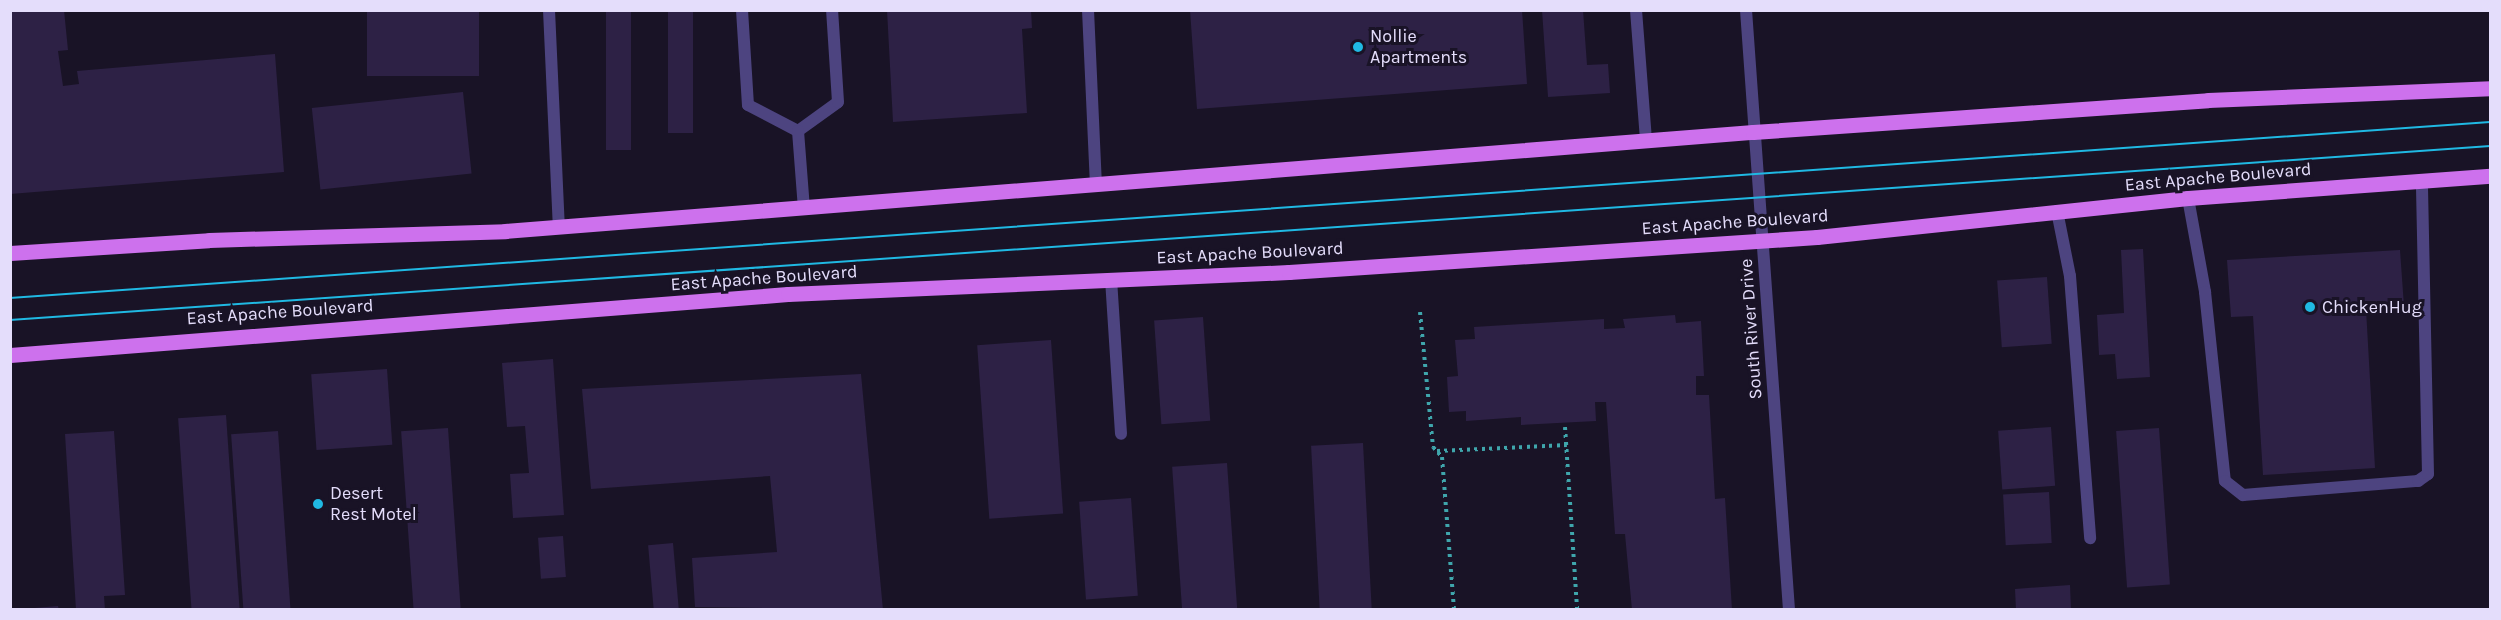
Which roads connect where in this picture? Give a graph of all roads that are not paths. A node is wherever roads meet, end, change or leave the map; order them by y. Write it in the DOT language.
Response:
graph roads {
  1 [pos="549,10"];
  2 [pos="742,10"];
  3 [pos="832,10"];
  4 [pos="1088,10"];
  5 [pos="1636,10"];
  6 [pos="1746,10"];
  7 [pos="2490,88"];
  8 [pos="798,131"];
  9 [pos="1753,132"];
  10 [pos="1646,140"];
  11 [pos="2490,176"];
  12 [pos="2422,181"];
  13 [pos="1096,186"];
  14 [pos="2188,198"];
  15 [pos="804,208"];
  16 [pos="2057,211"];
  17 [pos="560,227"];
  18 [pos="1763,240"];
  19 [pos="10,253"];
  20 [pos="1111,279"];
  21 [pos="10,355"];
  22 [pos="1121,434"];
  23 [pos="2090,538"];
  24 [pos="1789,609"];
  1 -- 17 [label="street"];
  2 -- 8 [label="street"];
  3 -- 8 [label="street"];
  4 -- 13 [label="street"];
  5 -- 10 [label="street"];
  6 -- 9 [label="street, South River Drive"];
  7 -- 9 [label="main road"];
  8 -- 15 [label="street"];
  9 -- 10 [label="main road"];
  9 -- 18 [label="street, South River Drive"];
  10 -- 13 [label="main road"];
  11 -- 12 [label="main road, East Apache Boulevard"];
  12 -- 14 [label="main road, East Apache Boulevard"];
  12 -- 14 [label="street"];
  13 -- 15 [label="main road"];
  14 -- 16 [label="main road, East Apache Boulevard"];
  15 -- 17 [label="main road"];
  16 -- 18 [label="main road, East Apache Boulevard"];
  16 -- 23 [label="street"];
  17 -- 19 [label="main road"];
  18 -- 20 [label="main road, East Apache Boulevard"];
  18 -- 24 [label="street, South River Drive"];
  20 -- 21 [label="main road, East Apache Boulevard"];
  20 -- 22 [label="street"];
}
